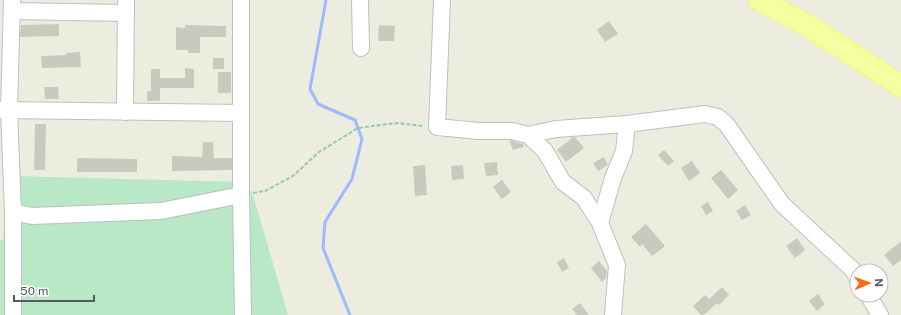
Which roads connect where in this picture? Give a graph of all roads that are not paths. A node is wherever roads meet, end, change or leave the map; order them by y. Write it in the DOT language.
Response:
graph roads {
  1 [pos="241,0"];
  2 [pos="360,0"];
  3 [pos="442,0"];
  4 [pos="760,0"];
  5 [pos="12,5"];
  6 [pos="126,7"];
  7 [pos="361,48"];
  8 [pos="901,86"];
  9 [pos="5,110"];
  10 [pos="125,112"];
  11 [pos="241,113"];
  12 [pos="627,124"];
  13 [pos="528,135"];
  14 [pos="240,195"];
  15 [pos="8,218"];
  16 [pos="600,223"];
  17 [pos="849,266"];
  18 [pos="873,303"];
  19 [pos="12,315"];
  20 [pos="243,315"];
  21 [pos="613,315"];
  22 [pos="880,315"];
  1 -- 11 [label="street"];
  2 -- 7 [label="street"];
  3 -- 13 [label="street"];
  4 -- 8 [label="main road"];
  5 -- 6 [label="street"];
  5 -- 9 [label="street"];
  6 -- 10 [label="street"];
  9 -- 10 [label="street"];
  9 -- 15 [label="street"];
  10 -- 11 [label="street"];
  11 -- 14 [label="street"];
  12 -- 13 [label="street"];
  12 -- 16 [label="street"];
  12 -- 17 [label="street"];
  13 -- 16 [label="street"];
  14 -- 15 [label="street"];
  14 -- 20 [label="street"];
  15 -- 19 [label="street"];
  16 -- 21 [label="street"];
  18 -- 22 [label="street"];
}
